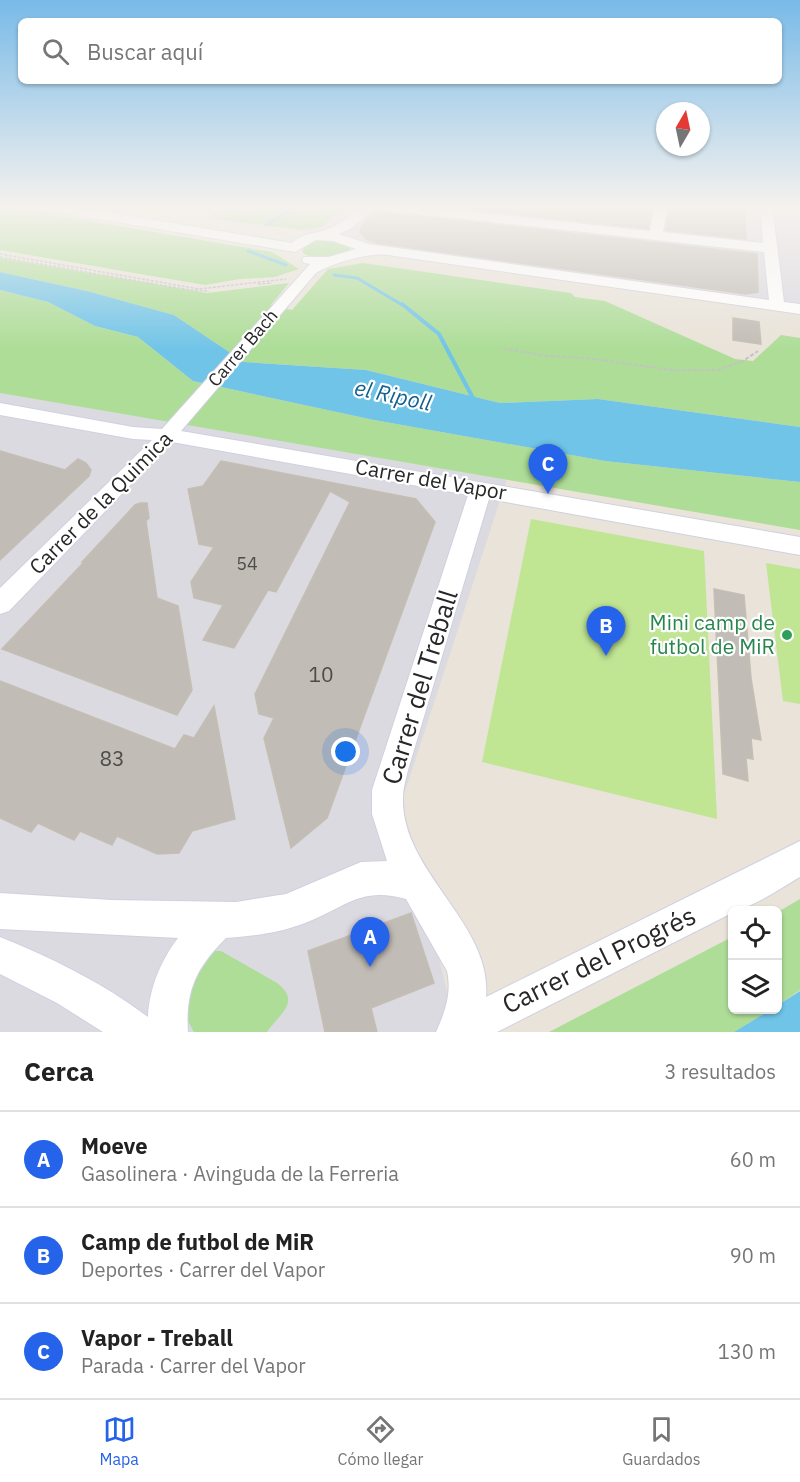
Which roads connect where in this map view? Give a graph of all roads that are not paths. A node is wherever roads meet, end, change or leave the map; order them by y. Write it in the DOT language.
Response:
graph roads {
  1 [pos="298,253"];
  2 [pos="347,253"];
  3 [pos="408,253"];
  4 [pos="771,253"];
  5 [pos="307,270"];
  6 [pos="777,306"];
  7 [pos="800,309"];
  8 [pos="0,409"];
  9 [pos="172,431"];
  10 [pos="481,489"];
  11 [pos="800,546"];
  12 [pos="0,604"];
  13 [pos="800,858"];
  14 [pos="414,884"];
  15 [pos="0,911"];
  16 [pos="218,921"];
  17 [pos="0,956"];
  18 [pos="458,1030"];
  19 [pos="135,1032"];
  20 [pos="168,1032"];
  1 -- 5 [label="street"];
  2 -- 5 [label="street"];
  3 -- 6 [label="street"];
  4 -- 6 [label="street"];
  5 -- 9 [label="street, Carrer Bach"];
  6 -- 7 [label="street"];
  8 -- 9 [label="street, Carrer del Vapor"];
  9 -- 10 [label="street, Carrer del Vapor"];
  9 -- 12 [label="street, Carrer de la Quimica"];
  10 -- 11 [label="street, Carrer del Vapor"];
  10 -- 14 [label="street, Carrer del Treball"];
  13 -- 18 [label="street, Carrer del Progrés"];
  14 -- 16 [label="street"];
  14 -- 18 [label="street, Carrer del Treball"];
  15 -- 16 [label="street"];
  16 -- 20 [label="street"];
  17 -- 19 [label="street"];
}
